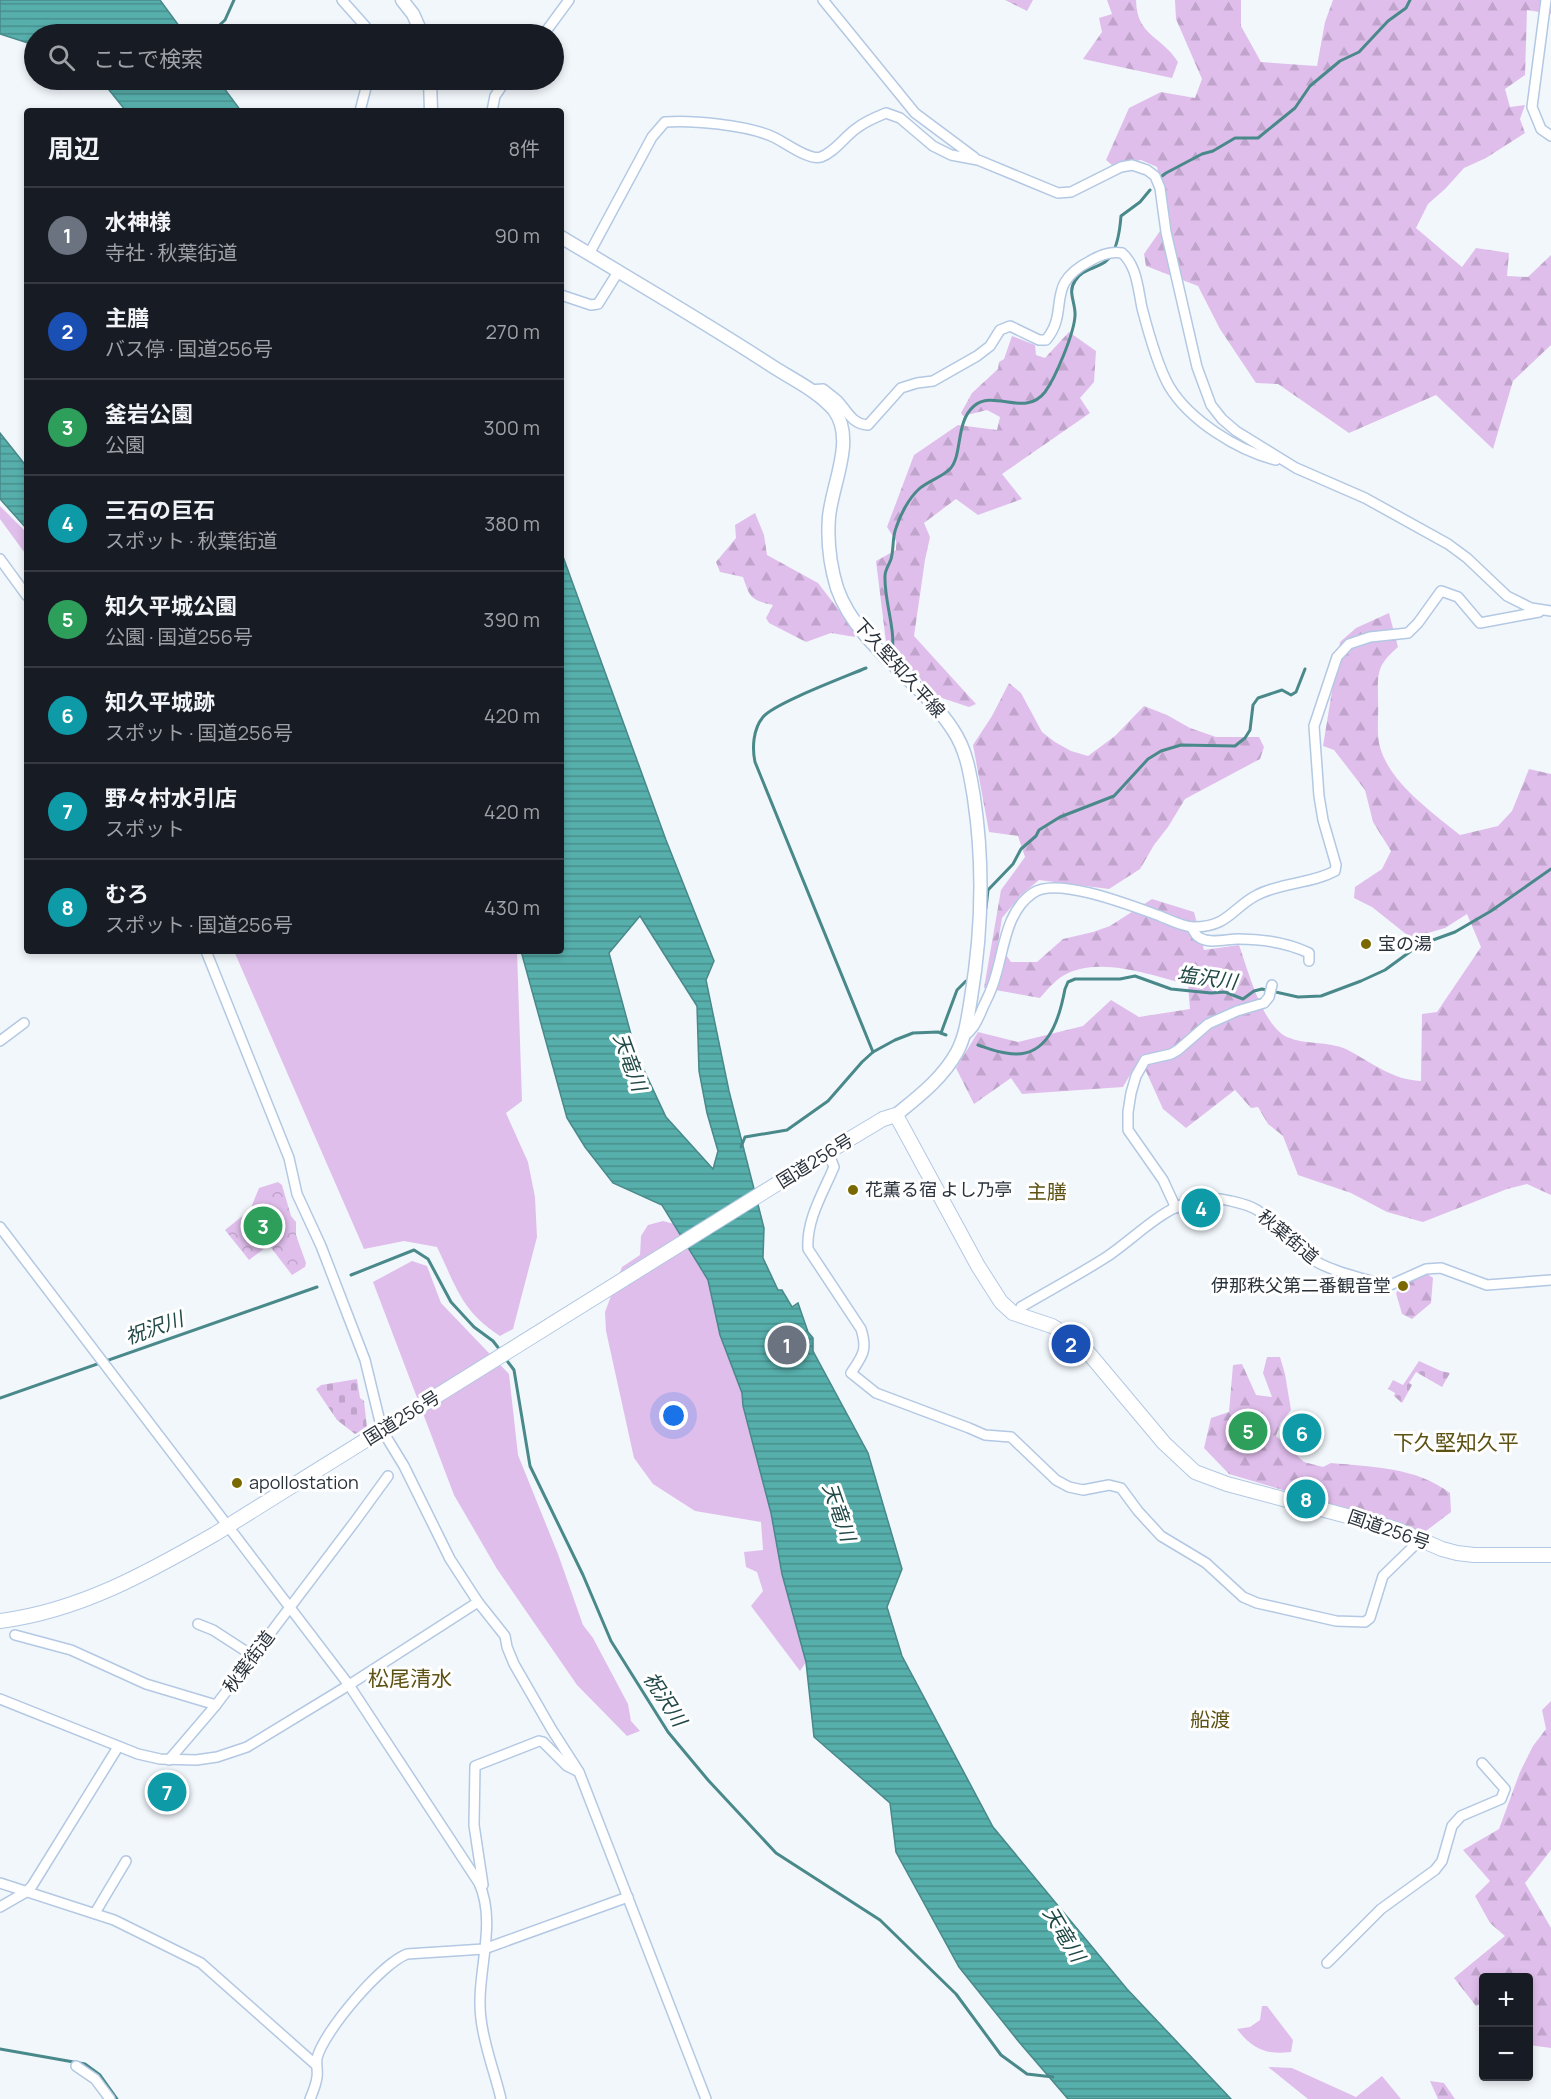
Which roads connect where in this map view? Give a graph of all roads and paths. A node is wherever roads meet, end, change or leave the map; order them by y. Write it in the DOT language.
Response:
graph roads {
  1 [pos="342,0"];
  2 [pos="402,0"];
  3 [pos="569,0"];
  4 [pos="823,0"];
  5 [pos="1546,0"];
  6 [pos="363,24"];
  7 [pos="418,24"];
  8 [pos="551,24"];
  9 [pos="365,90"];
  10 [pos="430,90"];
  11 [pos="499,90"];
  12 [pos="361,108"];
  13 [pos="431,108"];
  14 [pos="493,108"];
  15 [pos="1551,136"];
  16 [pos="978,160"];
  17 [pos="564,239"];
  18 [pos="589,254"];
  19 [pos="618,272"];
  20 [pos="564,296"];
  21 [pos="809,390"];
  22 [pos="1285,461"];
  23 [pos="0,559"];
  24 [pos="24,592"];
  25 [pos="1550,610"];
  26 [pos="1192,928"];
  27 [pos="207,954"];
  28 [pos="1309,961"];
  29 [pos="1272,985"];
  30 [pos="24,1023"];
  31 [pos="963,1037"];
  32 [pos="0,1041"];
  33 [pos="896,1115"];
  34 [pos="828,1152"];
  35 [pos="1176,1208"];
  36 [pos="0,1227"];
  37 [pos="1551,1281"];
  38 [pos="1017,1314"];
  39 [pos="385,1428"];
  40 [pos="387,1476"];
  41 [pos="228,1525"];
  42 [pos="1420,1540"];
  43 [pos="1551,1555"];
  44 [pos="478,1602"];
  45 [pos="291,1608"];
  46 [pos="0,1621"];
  47 [pos="198,1624"];
  48 [pos="15,1635"];
  49 [pos="255,1655"];
  50 [pos="349,1685"];
  51 [pos="0,1699"];
  52 [pos="216,1705"];
  53 [pos="117,1747"];
  54 [pos="169,1760"];
  55 [pos="1482,1763"];
  56 [pos="579,1772"];
  57 [pos="126,1861"];
  58 [pos="0,1883"];
  59 [pos="26,1892"];
  60 [pos="484,1893"];
  61 [pos="628,1897"];
  62 [pos="0,1907"];
  63 [pos="95,1913"];
  64 [pos="484,1949"];
  65 [pos="1327,1963"];
  66 [pos="316,2065"];
  67 [pos="76,2066"];
  68 [pos="105,2097"];
  69 [pos="310,2099"];
  70 [pos="501,2099"];
  71 [pos="706,2099"];
  1 -- 6 [label="street"];
  2 -- 7 [label="main road"];
  3 -- 8 [label="street"];
  4 -- 16 [label="street"];
  5 -- 15 [label="street"];
  9 -- 12 [label="street"];
  10 -- 13 [label="main road"];
  11 -- 14 [label="street"];
  16 -- 18 [label="street"];
  16 -- 22 [label="street"];
  17 -- 18 [label="main road, 下久堅知久平線"];
  18 -- 19 [label="main road, 下久堅知久平線"];
  19 -- 20 [label="street"];
  19 -- 21 [label="main road, 下久堅知久平線"];
  21 -- 22 [label="street"];
  21 -- 31 [label="main road, 下久堅知久平線"];
  22 -- 25 [label="street"];
  23 -- 24 [label="street"];
  25 -- 26 [label="street"];
  26 -- 28 [label="street"];
  26 -- 31 [label="street"];
  27 -- 39 [label="street"];
  29 -- 35 [label="street"];
  30 -- 32 [label="street"];
  31 -- 33 [label="main road, 下久堅知久平線"];
  33 -- 34 [label="highway, 国道256号"];
  33 -- 38 [label="highway, 国道256号"];
  34 -- 39 [label="highway, 国道256号"];
  34 -- 42 [label="street"];
  35 -- 37 [label="street, 秋葉街道"];
  35 -- 38 [label="street, 秋葉街道"];
  36 -- 41 [label="street"];
  38 -- 42 [label="highway, 国道256号"];
  39 -- 41 [label="highway, 国道256号"];
  39 -- 44 [label="street"];
  40 -- 45 [label="street, 秋葉街道"];
  41 -- 45 [label="street"];
  41 -- 46 [label="highway, 国道256号"];
  42 -- 43 [label="highway, 国道256号"];
  44 -- 50 [label="street"];
  44 -- 56 [label="street"];
  45 -- 49 [label="street, 秋葉街道"];
  45 -- 50 [label="street"];
  47 -- 49 [label="street"];
  48 -- 52 [label="street, 秋葉街道"];
  49 -- 52 [label="street, 秋葉街道"];
  50 -- 54 [label="street"];
  50 -- 60 [label="street"];
  51 -- 53 [label="street"];
  52 -- 54 [label="street"];
  53 -- 54 [label="street"];
  53 -- 59 [label="street"];
  55 -- 65 [label="street"];
  56 -- 60 [label="street"];
  56 -- 61 [label="street"];
  57 -- 63 [label="street"];
  58 -- 59 [label="street"];
  59 -- 62 [label="street"];
  59 -- 63 [label="street"];
  60 -- 64 [label="street"];
  61 -- 64 [label="street"];
  61 -- 71 [label="street"];
  63 -- 66 [label="street"];
  64 -- 66 [label="street"];
  64 -- 70 [label="street"];
  66 -- 69 [label="street"];
  67 -- 68 [label="street"];
}
